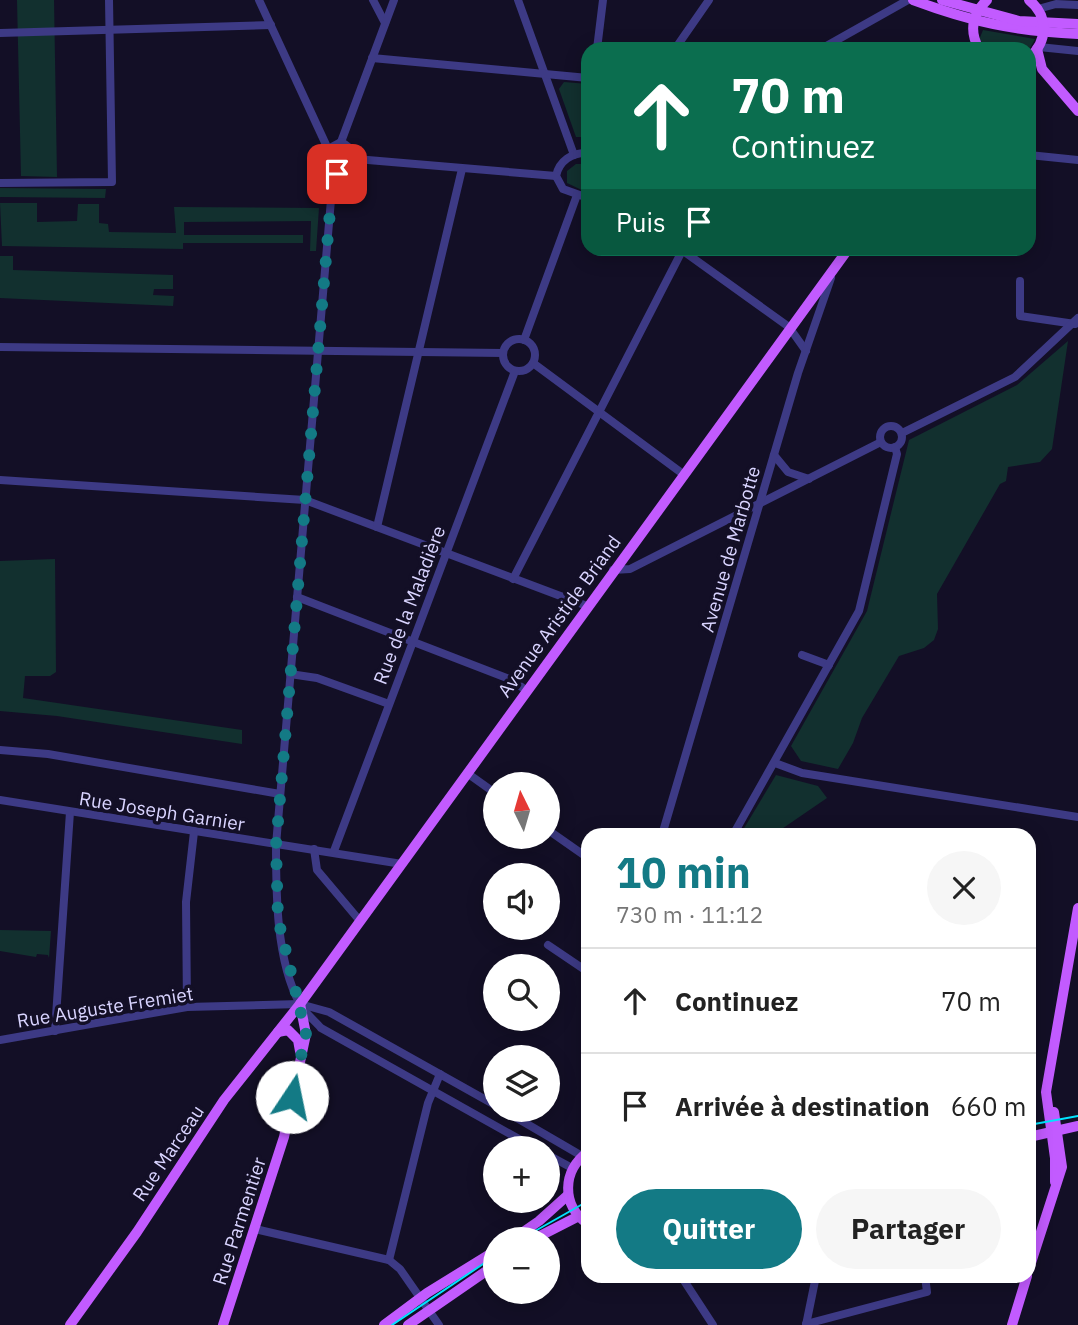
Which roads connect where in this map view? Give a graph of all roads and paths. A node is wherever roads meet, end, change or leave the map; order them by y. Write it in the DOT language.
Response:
graph roads {
  1 [pos="109,0"];
  2 [pos="259,0"];
  3 [pos="373,0"];
  4 [pos="394,0"];
  5 [pos="518,0"];
  6 [pos="603,0"];
  7 [pos="709,0"];
  8 [pos="910,0"];
  9 [pos="942,0"];
  10 [pos="1029,0"];
  11 [pos="1078,5"];
  12 [pos="978,8"];
  13 [pos="1038,9"];
  14 [pos="384,23"];
  15 [pos="1078,24"];
  16 [pos="271,25"];
  17 [pos="1044,28"];
  18 [pos="110,30"];
  19 [pos="0,33"];
  20 [pos="1078,34"];
  21 [pos="598,42"];
  22 [pos="681,42"];
  23 [pos="834,42"];
  24 [pos="976,42"];
  25 [pos="1036,48"];
  26 [pos="1036,51"];
  27 [pos="1078,51"];
  28 [pos="1036,54"];
  29 [pos="372,58"];
  30 [pos="1036,67"];
  31 [pos="1042,69"];
  32 [pos="545,74"];
  33 [pos="581,77"];
  34 [pos="1078,111"];
  35 [pos="341,142"];
  36 [pos="328,149"];
  37 [pos="581,154"];
  38 [pos="574,155"];
  39 [pos="1036,156"];
  40 [pos="356,159"];
  41 [pos="1078,160"];
  42 [pos="462,169"];
  43 [pos="337,174"];
  44 [pos="556,176"];
  45 [pos="0,183"];
  46 [pos="577,195"];
  47 [pos="581,196"];
  48 [pos="678,256"];
  49 [pos="689,256"];
  50 [pos="844,256"];
  51 [pos="832,274"];
  52 [pos="1020,281"];
  53 [pos="1076,322"];
  54 [pos="789,327"];
  55 [pos="524,340"];
  56 [pos="0,347"];
  57 [pos="806,351"];
  58 [pos="318,352"];
  59 [pos="421,353"];
  60 [pos="503,353"];
  61 [pos="533,363"];
  62 [pos="515,371"];
  63 [pos="598,411"];
  64 [pos="902,433"];
  65 [pos="881,442"];
  66 [pos="895,447"];
  67 [pos="774,455"];
  68 [pos="683,474"];
  69 [pos="808,479"];
  70 [pos="0,480"];
  71 [pos="305,500"];
  72 [pos="759,506"];
  73 [pos="377,527"];
  74 [pos="445,553"];
  75 [pos="613,570"];
  76 [pos="513,579"];
  77 [pos="297,597"];
  78 [pos="587,606"];
  79 [pos="411,641"];
  80 [pos="802,655"];
  81 [pos="829,665"];
  82 [pos="290,674"];
  83 [pos="527,691"];
  84 [pos="389,704"];
  85 [pos="0,750"];
  86 [pos="775,763"];
  87 [pos="467,773"];
  88 [pos="483,784"];
  89 [pos="280,794"];
  90 [pos="0,800"];
  91 [pos="70,812"];
  92 [pos="1078,817"];
  93 [pos="664,828"];
  94 [pos="737,828"];
  95 [pos="194,832"];
  96 [pos="560,838"];
  97 [pos="276,845"];
  98 [pos="314,849"];
  99 [pos="334,851"];
  100 [pos="581,853"];
  101 [pos="402,864"];
  102 [pos="1078,908"];
  103 [pos="360,920"];
  104 [pos="548,945"];
  105 [pos="1075,951"];
  106 [pos="581,967"];
  107 [pos="300,1004"];
  108 [pos="187,1007"];
  109 [pos="55,1031"];
  110 [pos="278,1032"];
  111 [pos="0,1041"];
  112 [pos="300,1058"];
  113 [pos="440,1074"];
  114 [pos="433,1089"];
  115 [pos="483,1098"];
  116 [pos="525,1122"];
  117 [pos="1078,1126"];
  118 [pos="1054,1132"];
  119 [pos="514,1136"];
  120 [pos="1036,1136"];
  121 [pos="581,1152"];
  122 [pos="581,1158"];
  123 [pos="560,1162"];
  124 [pos="572,1168"];
  125 [pos="568,1195"];
  126 [pos="579,1216"];
  127 [pos="530,1227"];
  128 [pos="557,1227"];
  129 [pos="255,1229"];
  130 [pos="1036,1246"];
  131 [pos="483,1259"];
  132 [pos="389,1260"];
  133 [pos="483,1273"];
  134 [pos="686,1283"];
  135 [pos="815,1283"];
  136 [pos="926,1283"];
  137 [pos="1025,1283"];
  138 [pos="421,1298"];
  139 [pos="430,1311"];
  140 [pos="806,1324"];
  141 [pos="70,1325"];
  142 [pos="223,1325"];
  143 [pos="384,1325"];
  144 [pos="408,1325"];
  145 [pos="439,1325"];
  146 [pos="713,1325"];
  147 [pos="1012,1325"];
  1 -- 18 [label="street"];
  2 -- 16 [label="street"];
  3 -- 14 [label="street"];
  4 -- 14 [label="street"];
  5 -- 32 [label="street"];
  6 -- 21 [label="street"];
  7 -- 22 [label="street"];
  8 -- 12 [label="main road"];
  8 -- 23 [label="street"];
  9 -- 12 [label="main road"];
  10 -- 13 [label="main road"];
  11 -- 13 [label="street"];
  12 -- 17 [label="main road"];
  12 -- 24 [label="main road"];
  13 -- 17 [label="main road"];
  14 -- 29 [label="street"];
  15 -- 17 [label="main road"];
  16 -- 18 [label="street"];
  16 -- 36 [label="street"];
  17 -- 20 [label="main road"];
  17 -- 25 [label="main road"];
  18 -- 19 [label="street"];
  18 -- 45 [label="street"];
  26 -- 27 [label="street"];
  28 -- 31 [label="main road"];
  29 -- 32 [label="street"];
  29 -- 35 [label="street"];
  30 -- 31 [label="main road"];
  31 -- 34 [label="main road"];
  32 -- 33 [label="street"];
  32 -- 38 [label="street"];
  35 -- 36 [label="street"];
  35 -- 40 [label="street"];
  36 -- 43 [label="street"];
  37 -- 38 [label="street"];
  38 -- 44 [label="street"];
  39 -- 41 [label="street"];
  40 -- 42 [label="street"];
  40 -- 43 [label="street"];
  42 -- 44 [label="street"];
  42 -- 59 [label="street"];
  43 -- 58 [label="street"];
  44 -- 46 [label="street"];
  46 -- 47 [label="street"];
  46 -- 55 [label="street"];
  48 -- 63 [label="street"];
  49 -- 54 [label="street"];
  50 -- 51 [label="main road, Avenue Aristide Briand"];
  51 -- 54 [label="main road, Avenue Aristide Briand"];
  51 -- 57 [label="street, Avenue de Marbotte"];
  52 -- 53 [label="street"];
  53 -- 64 [label="street"];
  54 -- 57 [label="street"];
  54 -- 68 [label="main road, Avenue Aristide Briand"];
  55 -- 60 [label="street"];
  55 -- 61 [label="street"];
  56 -- 58 [label="street"];
  57 -- 67 [label="street, Avenue de Marbotte"];
  58 -- 59 [label="street"];
  58 -- 71 [label="street"];
  59 -- 60 [label="street"];
  59 -- 73 [label="street"];
  60 -- 62 [label="street"];
  61 -- 62 [label="street"];
  61 -- 63 [label="street"];
  62 -- 74 [label="street, Rue de la Maladière"];
  63 -- 68 [label="street"];
  63 -- 76 [label="street"];
  64 -- 65 [label="street"];
  64 -- 66 [label="street"];
  65 -- 66 [label="street"];
  65 -- 69 [label="street"];
  66 -- 81 [label="street"];
  67 -- 69 [label="street"];
  67 -- 72 [label="street, Avenue de Marbotte"];
  68 -- 75 [label="main road, Avenue Aristide Briand"];
  69 -- 72 [label="street"];
  70 -- 71 [label="street"];
  71 -- 73 [label="street"];
  71 -- 77 [label="street"];
  72 -- 75 [label="street"];
  72 -- 93 [label="street, Avenue de Marbotte"];
  73 -- 74 [label="street"];
  74 -- 76 [label="street"];
  74 -- 79 [label="street, Rue de la Maladière"];
  75 -- 78 [label="main road, Avenue Aristide Briand"];
  76 -- 78 [label="street"];
  77 -- 79 [label="street"];
  77 -- 82 [label="street"];
  78 -- 83 [label="main road, Avenue Aristide Briand"];
  79 -- 83 [label="street"];
  79 -- 84 [label="street, Rue de la Maladière"];
  80 -- 81 [label="street"];
  81 -- 86 [label="street"];
  82 -- 84 [label="street"];
  82 -- 89 [label="street"];
  83 -- 87 [label="main road, Avenue Aristide Briand"];
  84 -- 99 [label="street, Rue de la Maladière"];
  85 -- 89 [label="street"];
  86 -- 92 [label="street"];
  86 -- 94 [label="street"];
  87 -- 88 [label="street"];
  87 -- 101 [label="main road, Avenue Aristide Briand"];
  89 -- 97 [label="street"];
  90 -- 91 [label="street, Rue Joseph Garnier"];
  91 -- 95 [label="street, Rue Joseph Garnier"];
  91 -- 109 [label="street"];
  95 -- 97 [label="street, Rue Joseph Garnier"];
  95 -- 108 [label="street"];
  96 -- 100 [label="street"];
  97 -- 98 [label="street, Rue Joseph Garnier"];
  97 -- 107 [label="street"];
  98 -- 99 [label="street, Rue Joseph Garnier"];
  98 -- 103 [label="street"];
  99 -- 101 [label="street, Rue Joseph Garnier"];
  101 -- 103 [label="main road, Avenue Aristide Briand"];
  102 -- 105 [label="main road"];
  103 -- 107 [label="main road, Avenue Aristide Briand"];
  104 -- 106 [label="street"];
  105 -- 118 [label="main road"];
  107 -- 108 [label="street, Rue Auguste Fremiet"];
  107 -- 110 [label="main road, Rue Marceau"];
  107 -- 112 [label="main road, Rue Parmentier"];
  107 -- 113 [label="street, Rue Auguste Fremiet"];
  107 -- 114 [label="street"];
  108 -- 109 [label="street, Rue Auguste Fremiet"];
  109 -- 111 [label="street, Rue Auguste Fremiet"];
  110 -- 112 [label="main road"];
  110 -- 141 [label="main road, Rue Marceau"];
  112 -- 129 [label="main road, Rue Parmentier"];
  113 -- 114 [label="street"];
  113 -- 115 [label="street, Rue Auguste Fremiet"];
  114 -- 119 [label="street"];
  114 -- 132 [label="street"];
  116 -- 121 [label="street"];
  117 -- 118 [label="main road"];
  118 -- 120 [label="main road"];
  118 -- 130 [label="main road"];
  122 -- 124 [label="main road"];
  123 -- 124 [label="street"];
  124 -- 125 [label="main road"];
  125 -- 126 [label="main road"];
  125 -- 127 [label="main road"];
  126 -- 128 [label="main road"];
  129 -- 132 [label="street"];
  129 -- 142 [label="main road, Rue Parmentier"];
  131 -- 138 [label="main road"];
  132 -- 138 [label="street"];
  133 -- 139 [label="main road"];
  134 -- 146 [label="street"];
  135 -- 140 [label="street"];
  136 -- 140 [label="street"];
  137 -- 147 [label="main road"];
  138 -- 139 [label="street"];
  138 -- 143 [label="main road"];
  139 -- 144 [label="main road"];
  139 -- 145 [label="street"];
}
